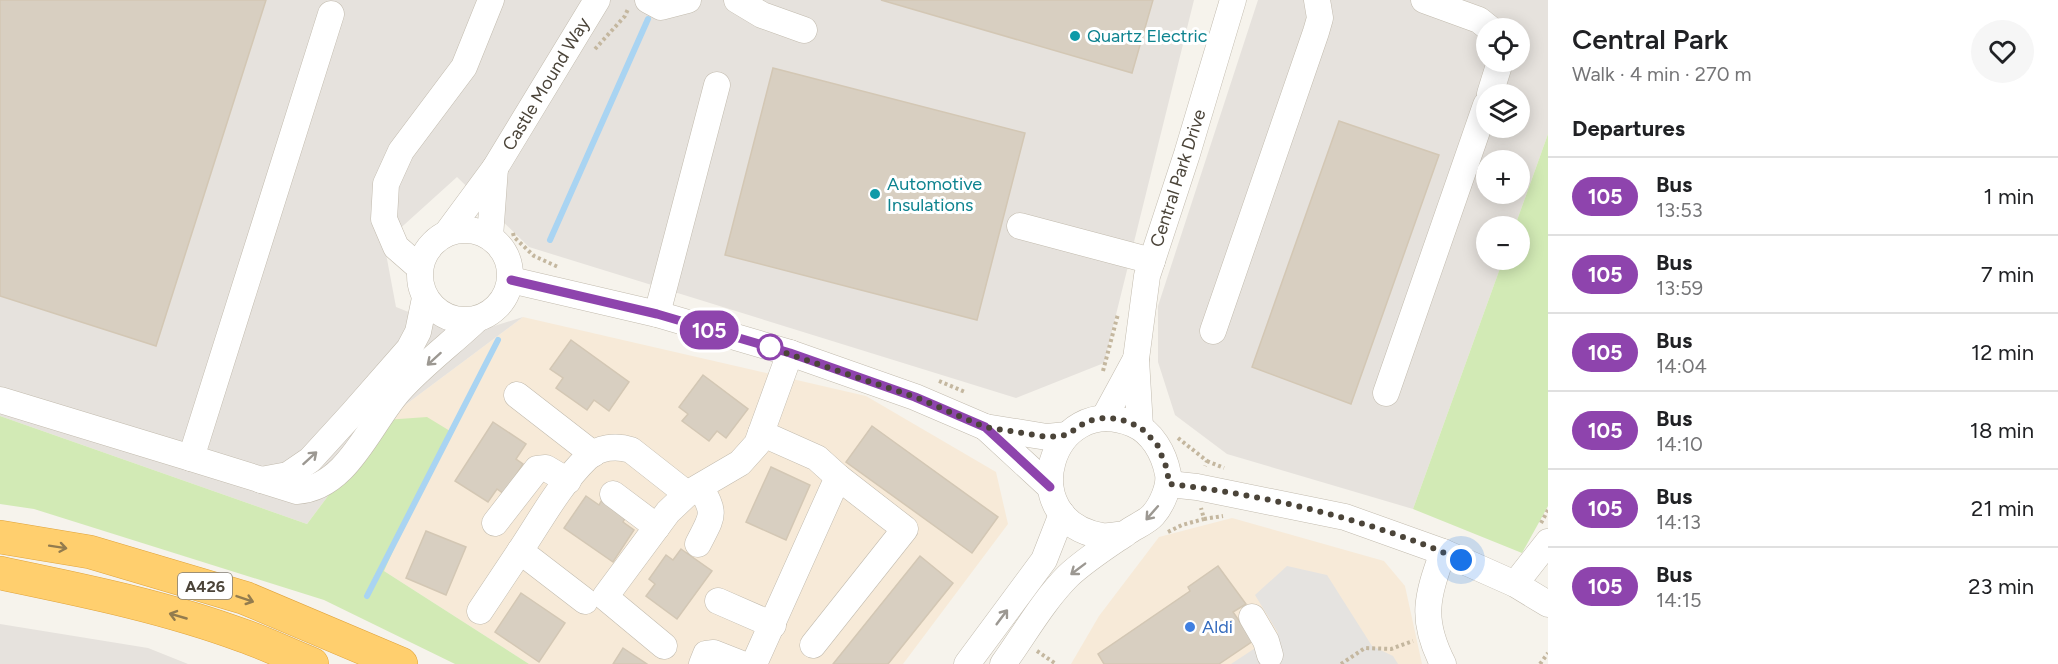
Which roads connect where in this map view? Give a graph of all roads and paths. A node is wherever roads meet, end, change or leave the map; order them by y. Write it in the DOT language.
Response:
graph roads {
  1 [pos="491,0"];
  2 [pos="597,0"];
  3 [pos="632,0"];
  4 [pos="648,0"];
  5 [pos="688,0"];
  6 [pos="737,0"];
  7 [pos="1233,0"];
  8 [pos="1317,0"];
  9 [pos="1424,0"];
  10 [pos="331,14"];
  11 [pos="1476,20"];
  12 [pos="804,30"];
  13 [pos="592,53"];
  14 [pos="717,85"];
  15 [pos="1476,134"];
  16 [pos="495,168"];
  17 [pos="384,219"];
  18 [pos="1020,226"];
  19 [pos="500,231"];
  20 [pos="440,238"];
  21 [pos="1152,261"];
  22 [pos="420,268"];
  23 [pos="564,268"];
  24 [pos="511,280"];
  25 [pos="425,298"];
  26 [pos="657,314"];
  27 [pos="477,320"];
  28 [pos="1213,331"];
  29 [pos="790,353"];
  30 [pos="1136,359"];
  31 [pos="929,378"];
  32 [pos="1386,393"];
  33 [pos="517,395"];
  34 [pos="971,395"];
  35 [pos="0,400"];
  36 [pos="1104,418"];
  37 [pos="985,427"];
  38 [pos="1140,427"];
  39 [pos="761,433"];
  40 [pos="1067,435"];
  41 [pos="1174,435"];
  42 [pos="593,454"];
  43 [pos="191,458"];
  44 [pos="838,477"];
  45 [pos="258,481"];
  46 [pos="568,481"];
  47 [pos="1169,484"];
  48 [pos="1050,487"];
  49 [pos="1197,487"];
  50 [pos="694,490"];
  51 [pos="613,494"];
  52 [pos="1062,514"];
  53 [pos="1225,516"];
  54 [pos="663,519"];
  55 [pos="1204,519"];
  56 [pos="495,523"];
  57 [pos="1125,534"];
  58 [pos="1162,535"];
  59 [pos="0,537"];
  60 [pos="1548,542"];
  61 [pos="698,544"];
  62 [pos="520,551"];
  63 [pos="549,552"];
  64 [pos="1443,552"];
  65 [pos="0,573"];
  66 [pos="1515,584"];
  67 [pos="595,599"];
  68 [pos="718,601"];
  69 [pos="1546,605"];
  70 [pos="480,611"];
  71 [pos="1252,617"];
  72 [pos="772,625"];
  73 [pos="1431,638"];
  74 [pos="1042,643"];
  75 [pos="813,645"];
  76 [pos="664,646"];
  77 [pos="1036,651"];
  78 [pos="1548,653"];
  79 [pos="1031,658"];
  80 [pos="1268,661"];
  81 [pos="752,662"];
  82 [pos="312,664"];
  83 [pos="401,664"];
  84 [pos="702,664"];
  85 [pos="967,664"];
  86 [pos="1003,664"];
  87 [pos="1056,664"];
  88 [pos="1341,664"];
  89 [pos="1443,664"];
  90 [pos="1540,664"];
  1 -- 17 [label="street"];
  2 -- 16 [label="street, Castle Mound Way"];
  3 -- 13 [label="path"];
  4 -- 5 [label="street"];
  6 -- 12 [label="street"];
  7 -- 21 [label="street, Central Park Drive"];
  8 -- 28 [label="street"];
  9 -- 11 [label="street"];
  10 -- 43 [label="street"];
  14 -- 26 [label="street"];
  15 -- 32 [label="street"];
  16 -- 19 [label="street, Castle Mound Way"];
  16 -- 20 [label="street, Castle Mound Way"];
  17 -- 20 [label="street"];
  17 -- 22 [label="street"];
  18 -- 21 [label="street"];
  19 -- 20 [label="street"];
  19 -- 23 [label="path"];
  19 -- 24 [label="street"];
  20 -- 22 [label="street"];
  21 -- 30 [label="street, Central Park Drive"];
  22 -- 25 [label="street"];
  24 -- 26 [label="street"];
  24 -- 27 [label="street"];
  25 -- 27 [label="street"];
  45 -- 25 [label="street, one-way"];
  26 -- 29 [label="street"];
  27 -- 45 [label="street, one-way"];
  29 -- 37 [label="street"];
  29 -- 39 [label="street"];
  30 -- 36 [label="street, Central Park Drive"];
  30 -- 38 [label="street, Central Park Drive"];
  31 -- 34 [label="path"];
  33 -- 42 [label="street"];
  35 -- 43 [label="street"];
  36 -- 38 [label="street"];
  36 -- 40 [label="street"];
  37 -- 40 [label="street"];
  37 -- 48 [label="street"];
  38 -- 47 [label="street"];
  39 -- 44 [label="street"];
  39 -- 50 [label="street"];
  40 -- 48 [label="street"];
  41 -- 49 [label="path"];
  42 -- 46 [label="street"];
  42 -- 50 [label="street"];
  43 -- 45 [label="street"];
  44 -- 72 [label="street"];
  44 -- 75 [label="street"];
  46 -- 56 [label="street"];
  46 -- 62 [label="street"];
  47 -- 49 [label="street"];
  47 -- 57 [label="street, one-way"];
  48 -- 52 [label="street"];
  49 -- 55 [label="path"];
  49 -- 64 [label="street"];
  50 -- 54 [label="street"];
  50 -- 61 [label="street"];
  51 -- 54 [label="street"];
  52 -- 57 [label="street"];
  85 -- 52 [label="street, one-way"];
  53 -- 55 [label="path"];
  54 -- 67 [label="street"];
  55 -- 58 [label="path"];
  57 -- 86 [label="street, one-way"];
  59 -- 83 [label="highway, A426, one-way"];
  60 -- 66 [label="street"];
  62 -- 67 [label="street"];
  62 -- 70 [label="street"];
  63 -- 67 [label="street"];
  64 -- 66 [label="street"];
  64 -- 73 [label="street"];
  82 -- 65 [label="highway, A426, one-way"];
  66 -- 69 [label="street"];
  67 -- 76 [label="street"];
  68 -- 72 [label="street"];
  71 -- 80 [label="street"];
  72 -- 81 [label="street"];
  73 -- 88 [label="path"];
  73 -- 89 [label="street"];
  74 -- 77 [label="path"];
  77 -- 79 [label="path"];
  77 -- 87 [label="path"];
  78 -- 90 [label="path"];
  81 -- 84 [label="street"];
}
